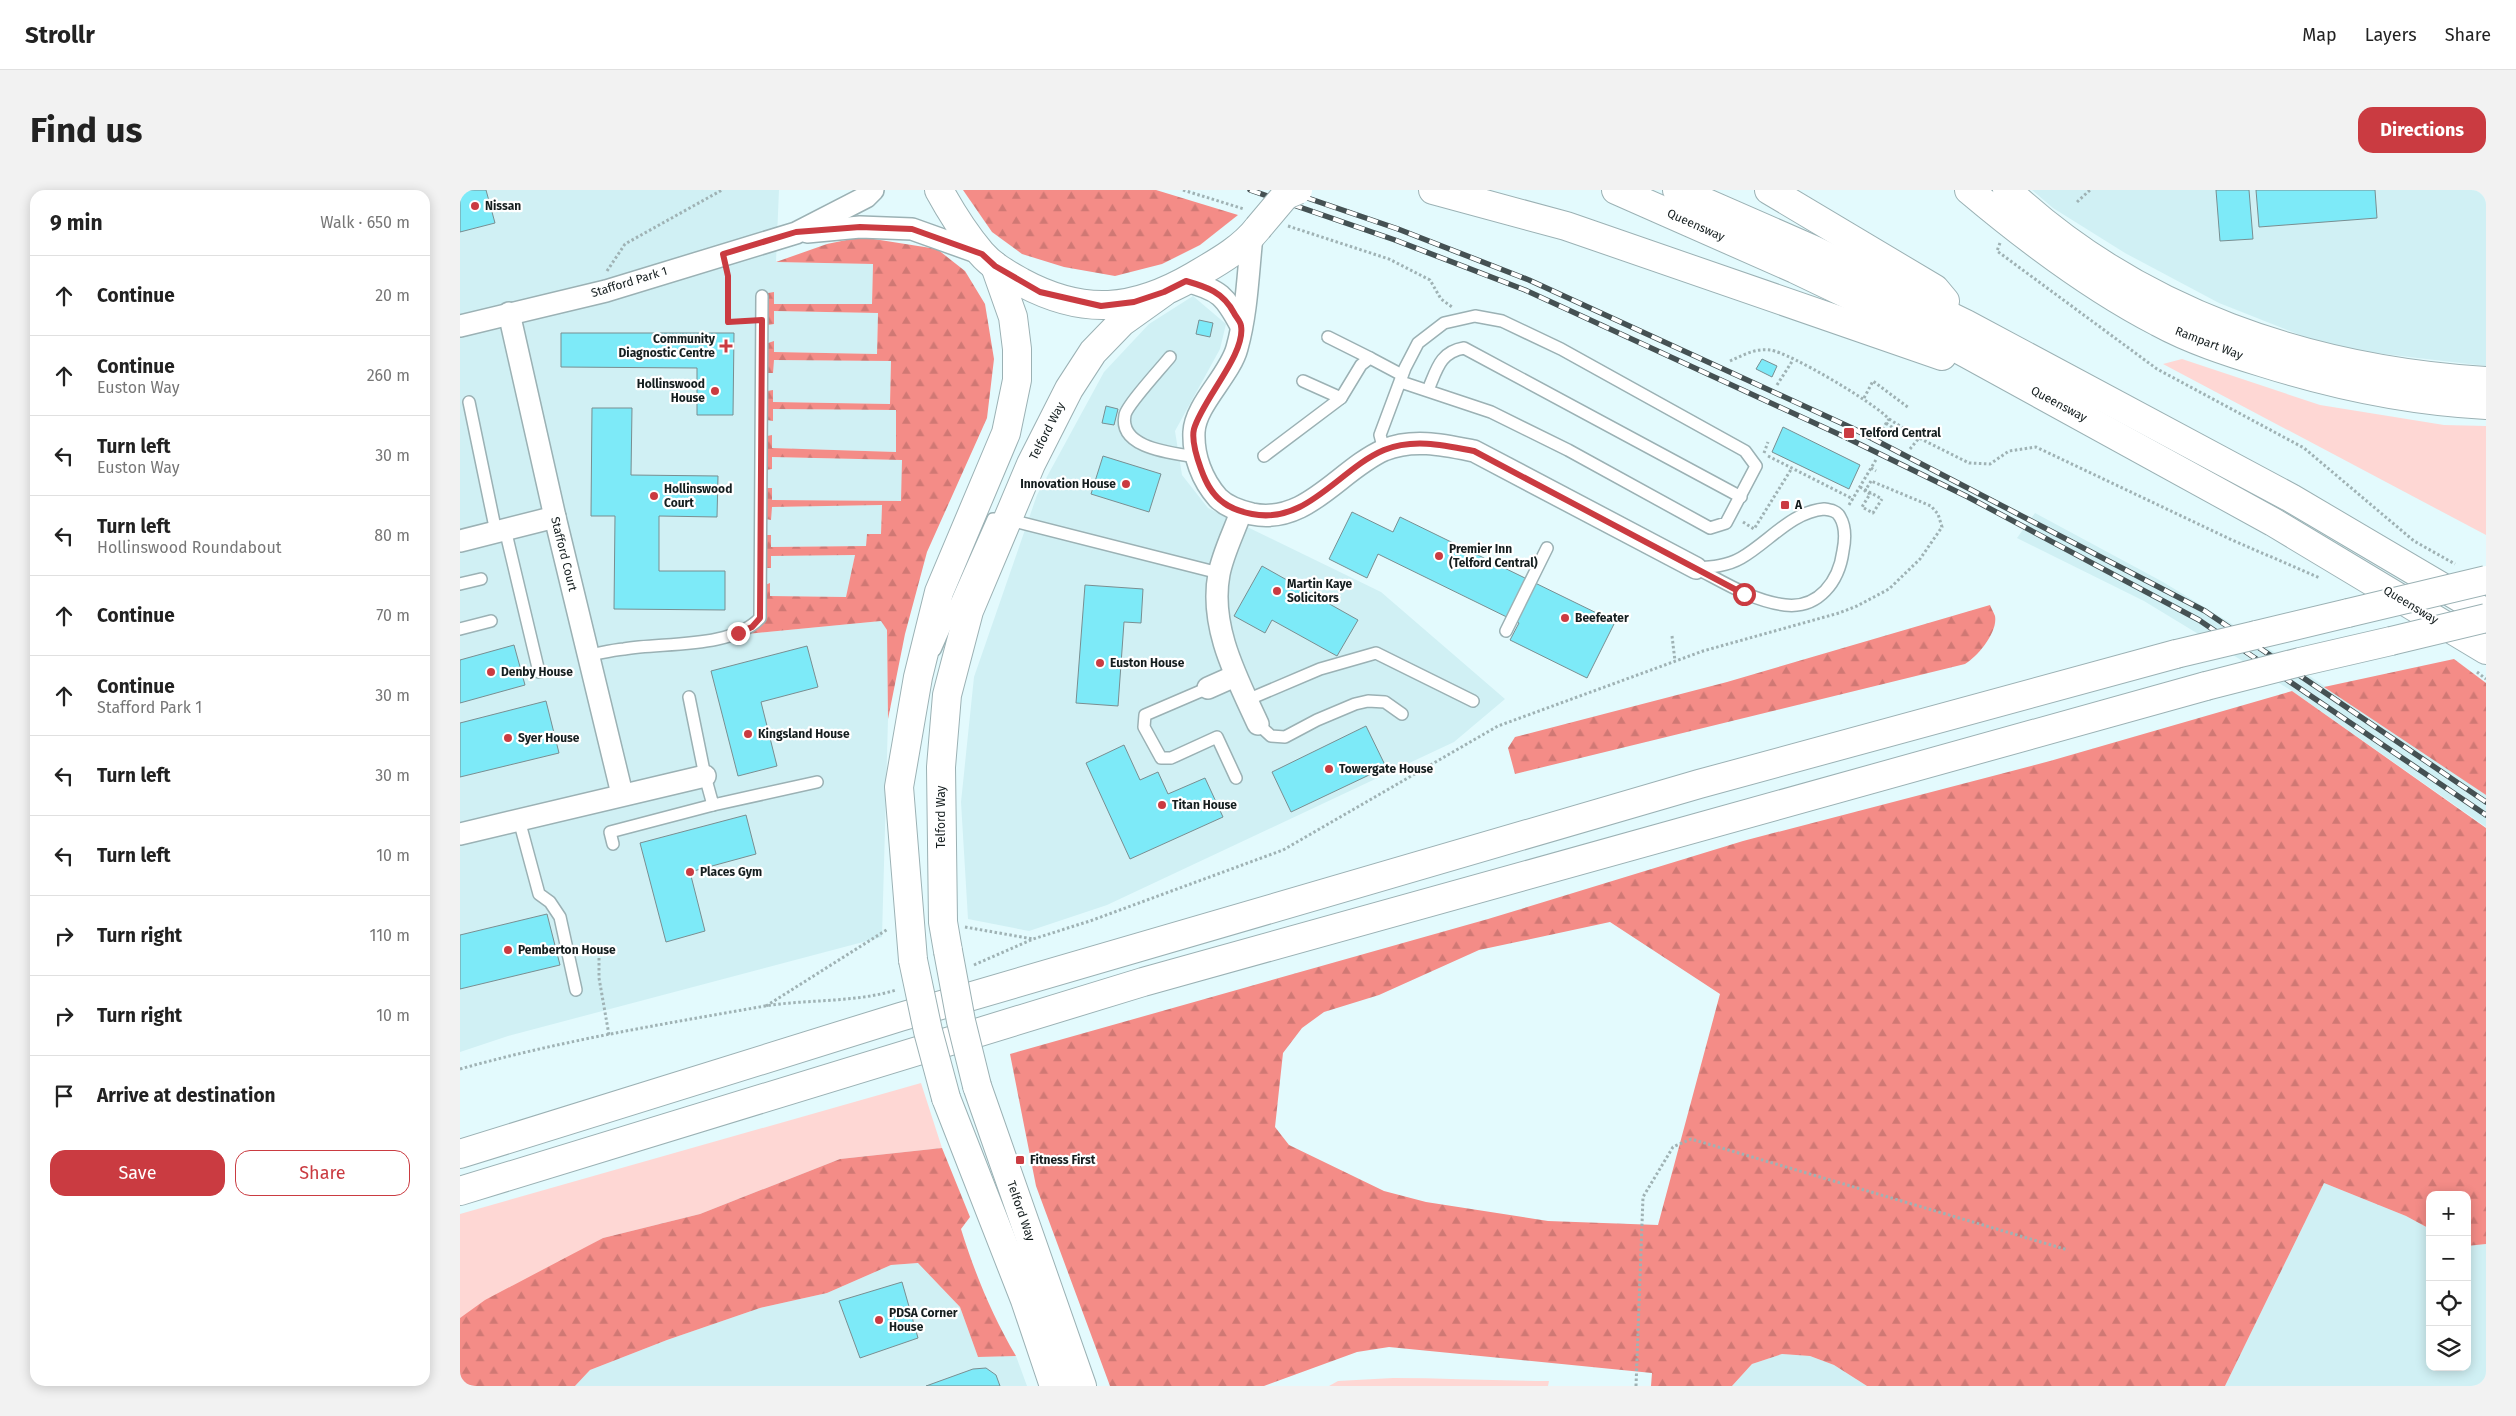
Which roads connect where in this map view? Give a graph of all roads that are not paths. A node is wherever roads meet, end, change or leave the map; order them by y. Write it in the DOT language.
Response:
graph roads {
  1 [pos="873,190"];
  2 [pos="939,190"];
  3 [pos="1433,190"];
  4 [pos="1616,190"];
  5 [pos="1677,190"];
  6 [pos="1769,190"];
  7 [pos="1969,190"];
  8 [pos="2008,190"];
  9 [pos="1291,192"];
  10 [pos="1259,224"];
  11 [pos="796,232"];
  12 [pos="988,260"];
  13 [pos="1175,286"];
  14 [pos="762,296"];
  15 [pos="509,313"];
  16 [pos="1966,324"];
  17 [pos="460,326"];
  18 [pos="1241,326"];
  19 [pos="1328,337"];
  20 [pos="1170,357"];
  21 [pos="1370,358"];
  22 [pos="2001,373"];
  23 [pos="1402,379"];
  24 [pos="1303,381"];
  25 [pos="2486,381"];
  26 [pos="1428,390"];
  27 [pos="1341,398"];
  28 [pos="469,402"];
  29 [pos="2486,405"];
  30 [pos="1384,450"];
  31 [pos="1264,456"];
  32 [pos="1196,457"];
  33 [pos="1740,497"];
  34 [pos="1242,512"];
  35 [pos="554,517"];
  36 [pos="1006,519"];
  37 [pos="501,530"];
  38 [pos="460,541"];
  39 [pos="1547,548"];
  40 [pos="1696,568"];
  41 [pos="1219,573"];
  42 [pos="2474,574"];
  43 [pos="481,579"];
  44 [pos="460,584"];
  45 [pos="2486,613"];
  46 [pos="2486,618"];
  47 [pos="491,621"];
  48 [pos="460,629"];
  49 [pos="1506,631"];
  50 [pos="590,655"];
  51 [pos="2480,659"];
  52 [pos="539,672"];
  53 [pos="1235,676"];
  54 [pos="918,677"];
  55 [pos="1208,688"];
  56 [pos="689,697"];
  57 [pos="1247,700"];
  58 [pos="1473,701"];
  59 [pos="1402,714"];
  60 [pos="1258,724"];
  61 [pos="705,776"];
  62 [pos="1236,778"];
  63 [pos="817,782"];
  64 [pos="622,794"];
  65 [pos="713,805"];
  66 [pos="519,820"];
  67 [pos="460,834"];
  68 [pos="613,844"];
  69 [pos="576,990"];
  70 [pos="460,1154"];
  71 [pos="460,1191"];
  72 [pos="1054,1386"];
  73 [pos="1082,1386"];
  1 -- 11 [label="street"];
  2 -- 12 [label="main road"];
  3 -- 22 [label="main road"];
  4 -- 22 [label="main road, Queensway"];
  5 -- 16 [label="main road, Queensway"];
  6 -- 16 [label="main road"];
  7 -- 29 [label="main road, Rampart Way"];
  8 -- 25 [label="main road, Rampart Way"];
  9 -- 10 [label="main road, bridge"];
  10 -- 13 [label="main road"];
  10 -- 18 [label="street"];
  11 -- 12 [label="street"];
  11 -- 15 [label="street, Stafford Park 1"];
  12 -- 13 [label="main road"];
  12 -- 54 [label="main road"];
  13 -- 18 [label="street"];
  13 -- 36 [label="main road, Telford Way"];
  14 -- 50 [label="lane"];
  15 -- 17 [label="street, Stafford Park 1"];
  15 -- 35 [label="street, Stafford Court"];
  16 -- 45 [label="main road, Queensway"];
  18 -- 32 [label="street"];
  19 -- 21 [label="lane"];
  20 -- 32 [label="lane"];
  21 -- 23 [label="lane"];
  21 -- 27 [label="lane"];
  22 -- 51 [label="main road, Queensway"];
  23 -- 26 [label="lane"];
  23 -- 30 [label="lane"];
  23 -- 33 [label="lane"];
  24 -- 27 [label="lane"];
  26 -- 33 [label="lane"];
  26 -- 33 [label="lane"];
  27 -- 31 [label="lane"];
  28 -- 37 [label="lane"];
  30 -- 34 [label="street"];
  30 -- 40 [label="street"];
  32 -- 34 [label="street"];
  34 -- 41 [label="street"];
  35 -- 37 [label="street"];
  35 -- 50 [label="street, Stafford Court"];
  36 -- 41 [label="lane"];
  36 -- 54 [label="lane"];
  36 -- 73 [label="main road, Telford Way, bridge"];
  37 -- 38 [label="street"];
  37 -- 52 [label="lane"];
  39 -- 49 [label="lane"];
  40 -- 40 [label="lane"];
  41 -- 53 [label="street"];
  42 -- 70 [label="main road, bridge"];
  43 -- 44 [label="lane"];
  46 -- 71 [label="main road, bridge"];
  47 -- 48 [label="lane"];
  50 -- 64 [label="street, Stafford Court"];
  53 -- 55 [label="street"];
  53 -- 57 [label="street"];
  54 -- 72 [label="main road, bridge"];
  55 -- 62 [label="lane"];
  56 -- 61 [label="lane"];
  57 -- 58 [label="lane"];
  57 -- 60 [label="street"];
  59 -- 60 [label="lane"];
  61 -- 64 [label="street"];
  61 -- 65 [label="lane"];
  63 -- 65 [label="lane"];
  64 -- 66 [label="street"];
  65 -- 68 [label="lane"];
  66 -- 67 [label="street"];
  66 -- 69 [label="lane"];
}
